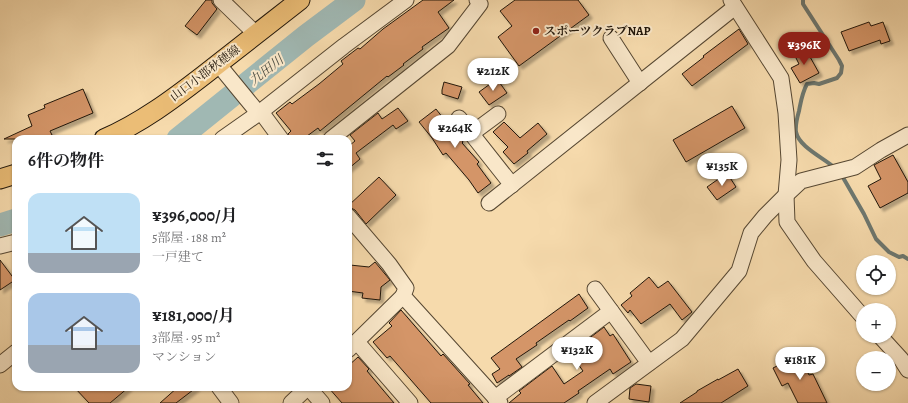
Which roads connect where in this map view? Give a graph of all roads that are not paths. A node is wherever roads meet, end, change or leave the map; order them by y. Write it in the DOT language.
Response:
graph roads {
  1 [pos="221,0"];
  2 [pos="300,0"];
  3 [pos="406,0"];
  4 [pos="477,0"];
  5 [pos="733,4"];
  6 [pos="256,34"];
  7 [pos="611,38"];
  8 [pos="223,70"];
  9 [pos="640,83"];
  10 [pos="257,111"];
  11 [pos="498,114"];
  12 [pos="459,118"];
  13 [pos="471,134"];
  14 [pos="114,135"];
  15 [pos="227,135"];
  16 [pos="278,135"];
  17 [pos="336,135"];
  18 [pos="908,135"];
  19 [pos="12,175"];
  20 [pos="0,179"];
  21 [pos="512,185"];
  22 [pos="786,195"];
  23 [pos="489,203"];
  24 [pos="352,221"];
  25 [pos="12,243"];
  26 [pos="0,246"];
  27 [pos="595,289"];
  28 [pos="403,296"];
  29 [pos="856,308"];
  30 [pos="611,311"];
  31 [pos="886,343"];
  32 [pos="352,346"];
  33 [pos="12,355"];
  34 [pos="649,363"];
  35 [pos="0,365"];
  36 [pos="908,370"];
  37 [pos="222,391"];
  38 [pos="304,391"];
  39 [pos="312,391"];
  40 [pos="498,400"];
  41 [pos="604,400"];
  42 [pos="231,403"];
  43 [pos="291,403"];
  44 [pos="322,403"];
  45 [pos="410,403"];
  1 -- 6 [label="street"];
  2 -- 6 [label="main road, 山口小郡秋穂線"];
  3 -- 10 [label="street"];
  4 -- 17 [label="street"];
  5 -- 9 [label="street"];
  5 -- 22 [label="street"];
  6 -- 8 [label="main road, 山口小郡秋穂線"];
  7 -- 9 [label="street"];
  8 -- 10 [label="street"];
  8 -- 14 [label="main road, 山口小郡秋穂線"];
  9 -- 21 [label="street"];
  10 -- 15 [label="street"];
  10 -- 16 [label="street"];
  11 -- 13 [label="street"];
  12 -- 13 [label="street"];
  13 -- 21 [label="street"];
  18 -- 22 [label="street"];
  19 -- 20 [label="main road"];
  21 -- 23 [label="street"];
  22 -- 29 [label="street"];
  22 -- 34 [label="street"];
  24 -- 28 [label="street"];
  25 -- 26 [label="street"];
  27 -- 30 [label="street"];
  28 -- 32 [label="street"];
  28 -- 40 [label="street"];
  30 -- 34 [label="street"];
  30 -- 40 [label="street"];
  31 -- 36 [label="street"];
  32 -- 45 [label="street"];
  33 -- 35 [label="street"];
  34 -- 41 [label="street"];
  37 -- 42 [label="street"];
  38 -- 43 [label="street"];
  39 -- 44 [label="street"];
}
